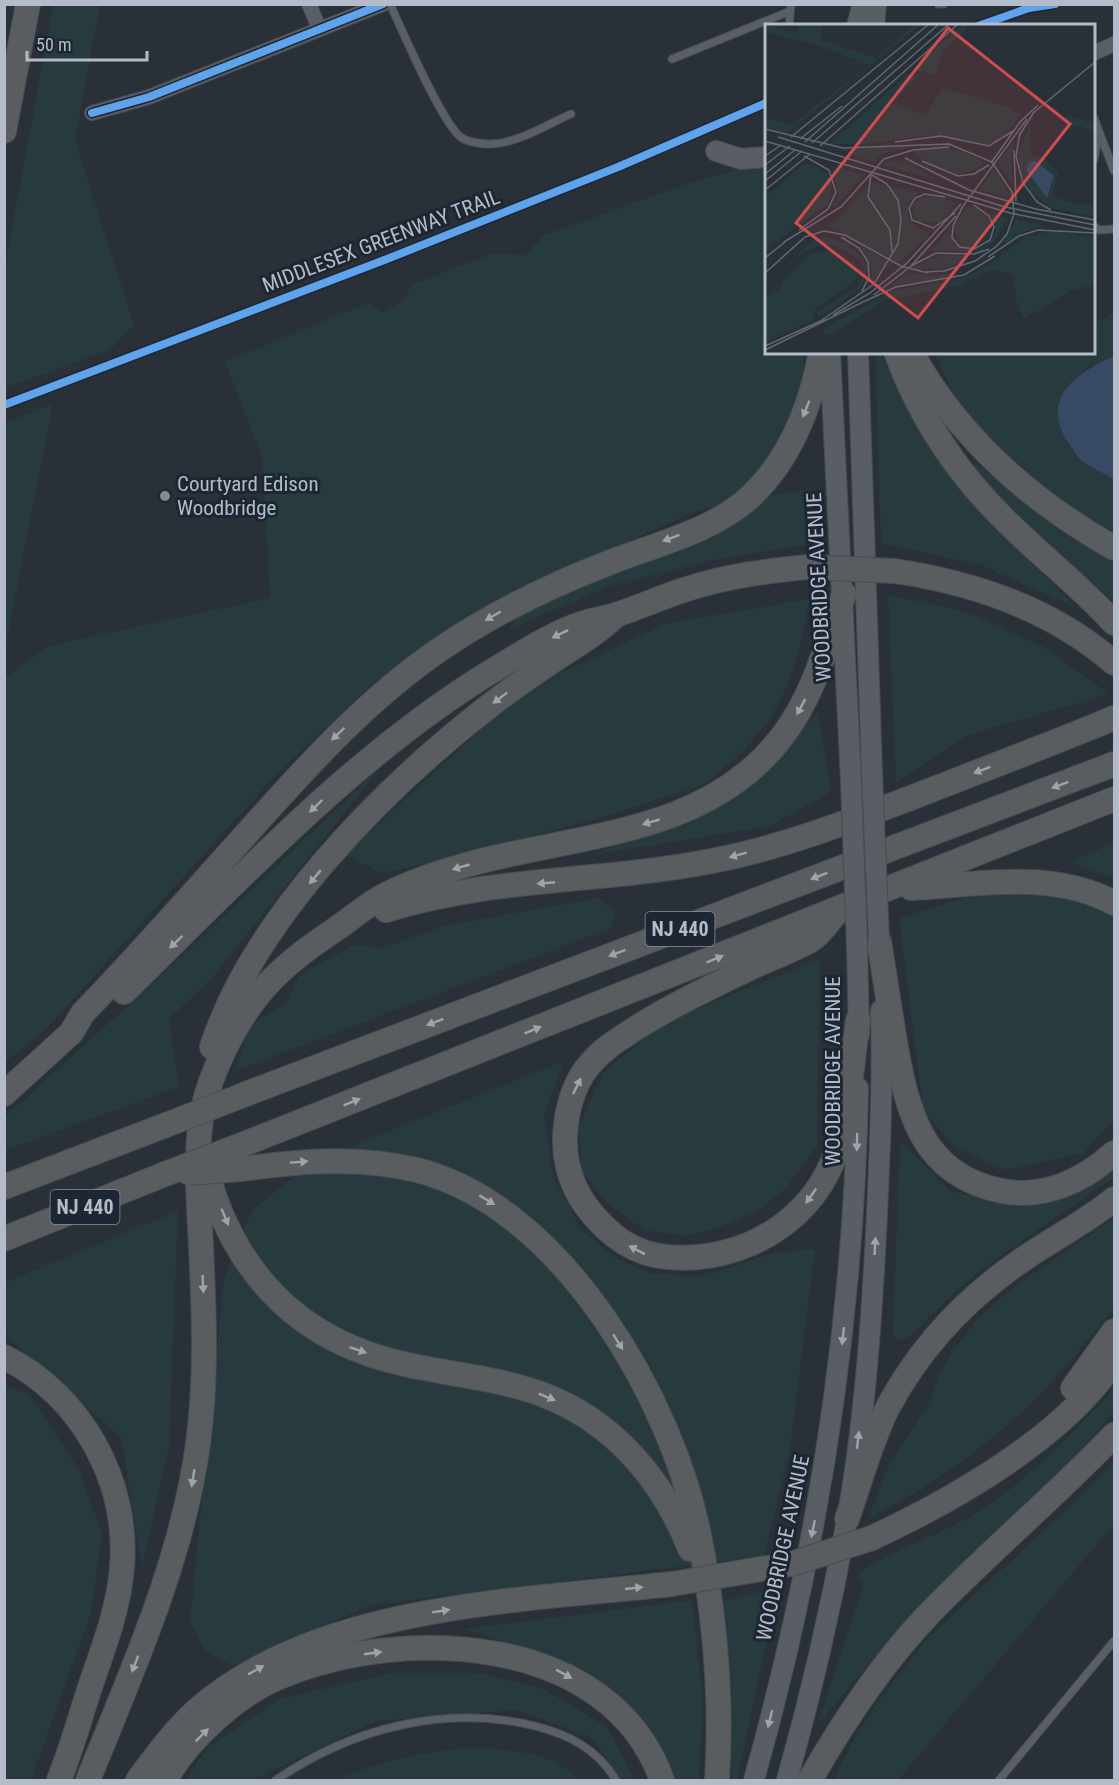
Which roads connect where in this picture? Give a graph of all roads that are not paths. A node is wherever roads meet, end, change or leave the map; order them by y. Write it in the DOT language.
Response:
graph roads {
  1 [pos="28,4"];
  2 [pos="309,4"];
  3 [pos="383,4"];
  4 [pos="390,4"];
  5 [pos="864,4"];
  6 [pos="876,4"];
  7 [pos="938,4"];
  8 [pos="944,4"];
  9 [pos="789,8"];
  10 [pos="789,24"];
  11 [pos="858,24"];
  12 [pos="874,24"];
  13 [pos="320,28"];
  14 [pos="1114,45"];
  15 [pos="1095,53"];
  16 [pos="672,59"];
  17 [pos="92,113"];
  18 [pos="571,114"];
  19 [pos="1095,121"];
  20 [pos="4,131"];
  21 [pos="1099,132"];
  22 [pos="716,151"];
  23 [pos="1095,154"];
  24 [pos="765,157"];
  25 [pos="1114,171"];
  26 [pos="1095,227"];
  27 [pos="1114,229"];
  28 [pos="821,354"];
  29 [pos="830,354"];
  30 [pos="858,354"];
  31 [pos="898,354"];
  32 [pos="912,354"];
  33 [pos="1114,548"];
  34 [pos="844,594"];
  35 [pos="615,615"];
  36 [pos="1114,623"];
  37 [pos="1114,663"];
  38 [pos="1114,718"];
  39 [pos="1114,764"];
  40 [pos="1114,799"];
  41 [pos="892,889"];
  42 [pos="1114,903"];
  43 [pos="839,910"];
  44 [pos="334,931"];
  45 [pos="868,943"];
  46 [pos="858,1020"];
  47 [pos="71,1033"];
  48 [pos="4,1094"];
  49 [pos="208,1094"];
  50 [pos="200,1142"];
  51 [pos="1114,1153"];
  52 [pos="240,1158"];
  53 [pos="4,1187"];
  54 [pos="1114,1199"];
  55 [pos="4,1239"];
  56 [pos="1114,1331"];
  57 [pos="4,1357"];
  58 [pos="1114,1360"];
  59 [pos="1114,1435"];
  60 [pos="956,1494"];
  61 [pos="847,1519"];
  62 [pos="710,1618"];
  63 [pos="1114,1641"];
  64 [pos="59,1780"];
  65 [pos="87,1780"];
  66 [pos="138,1780"];
  67 [pos="165,1780"];
  68 [pos="276,1780"];
  69 [pos="616,1780"];
  70 [pos="662,1780"];
  71 [pos="717,1780"];
  72 [pos="754,1780"];
  73 [pos="787,1780"];
  74 [pos="810,1780"];
  75 [pos="999,1780"];
  1 -- 20 [label="highway"];
  2 -- 13 [label="street"];
  3 -- 13 [label="street"];
  4 -- 18 [label="lane"];
  5 -- 11 [label="main road"];
  6 -- 12 [label="main road"];
  7 -- 8 [label="lane"];
  9 -- 10 [label="lane"];
  9 -- 16 [label="lane"];
  13 -- 17 [label="street"];
  14 -- 15 [label="street"];
  19 -- 21 [label="lane"];
  21 -- 23 [label="lane"];
  21 -- 25 [label="lane"];
  22 -- 24 [label="main road"];
  26 -- 27 [label="lane"];
  28 -- 47 [label="highway, one-way"];
  29 -- 34 [label="main road, WOODBRIDGE AVENUE"];
  30 -- 45 [label="main road, WOODBRIDGE AVENUE, bridge"];
  31 -- 36 [label="highway"];
  32 -- 33 [label="highway"];
  34 -- 44 [label="highway, one-way"];
  34 -- 45 [label="main road, WOODBRIDGE AVENUE, bridge"];
  35 -- 37 [label="highway, bridge"];
  35 -- 47 [label="highway, one-way"];
  35 -- 49 [label="highway, one-way"];
  38 -- 44 [label="highway, one-way"];
  39 -- 53 [label="highway, NJ 440, one-way, bridge"];
  40 -- 41 [label="highway, NJ 440"];
  41 -- 42 [label="highway"];
  41 -- 43 [label="highway, NJ 440"];
  46 -- 43 [label="highway, one-way"];
  52 -- 43 [label="highway, NJ 440, one-way"];
  44 -- 49 [label="highway"];
  45 -- 46 [label="main road, WOODBRIDGE AVENUE"];
  45 -- 51 [label="highway"];
  61 -- 45 [label="main road, WOODBRIDGE AVENUE, one-way"];
  46 -- 72 [label="main road, WOODBRIDGE AVENUE, one-way"];
  47 -- 48 [label="highway"];
  49 -- 50 [label="highway"];
  50 -- 62 [label="highway, one-way"];
  50 -- 65 [label="highway, one-way"];
  52 -- 55 [label="highway, NJ 440, bridge"];
  52 -- 62 [label="highway, one-way"];
  54 -- 61 [label="highway"];
  56 -- 60 [label="highway"];
  57 -- 64 [label="highway"];
  58 -- 60 [label="highway"];
  59 -- 74 [label="highway"];
  66 -- 60 [label="highway, one-way, bridge"];
  61 -- 73 [label="main road, WOODBRIDGE AVENUE"];
  62 -- 71 [label="highway"];
  63 -- 75 [label="lane"];
  67 -- 70 [label="highway, one-way"];
  68 -- 69 [label="lane"];
}
